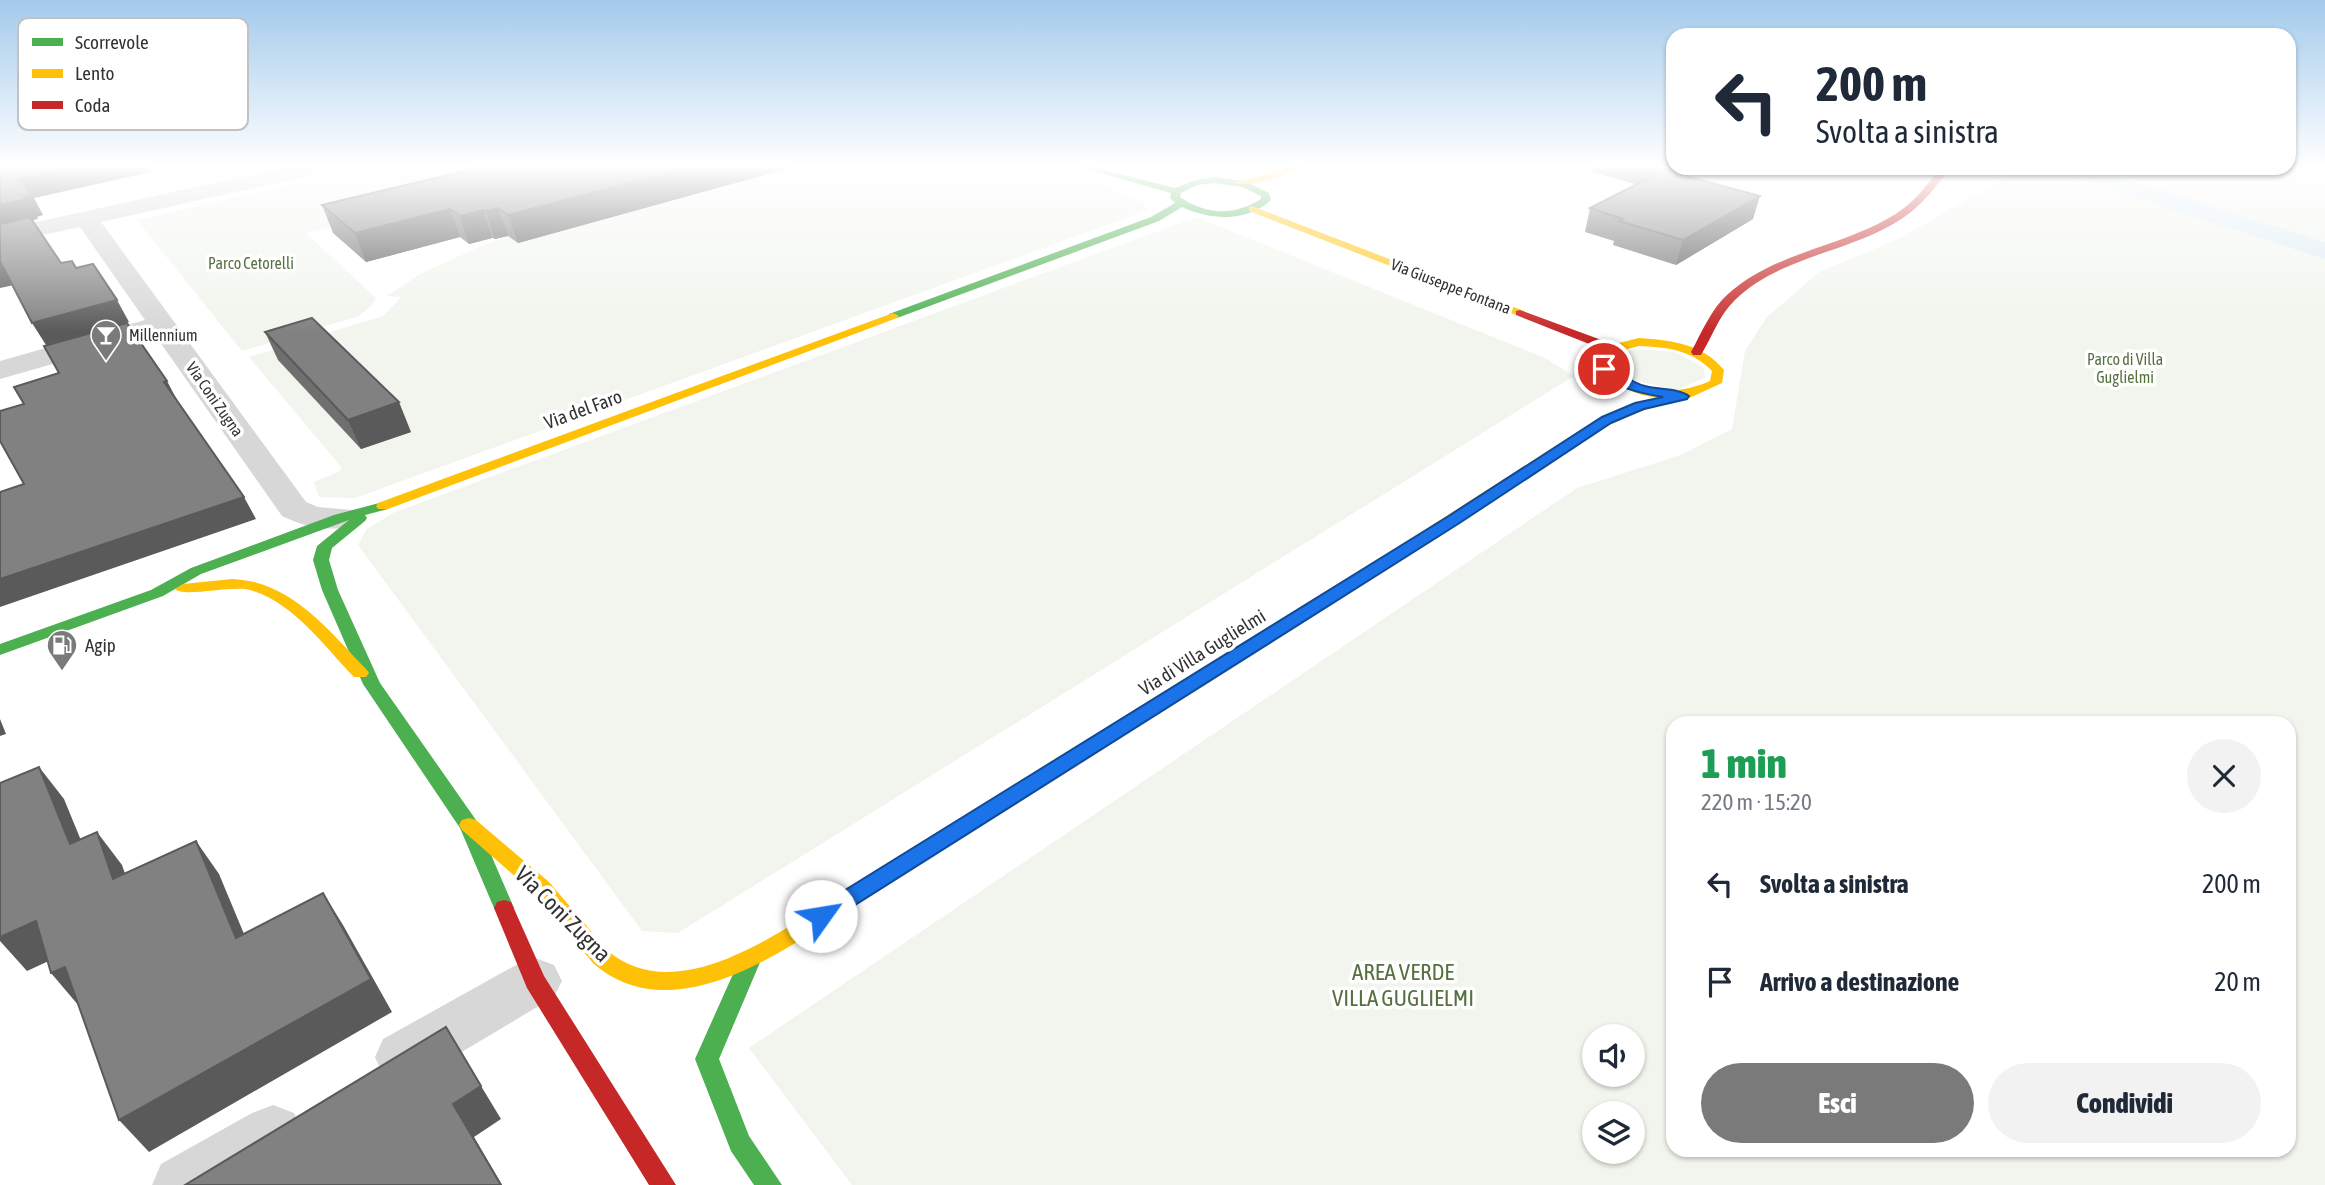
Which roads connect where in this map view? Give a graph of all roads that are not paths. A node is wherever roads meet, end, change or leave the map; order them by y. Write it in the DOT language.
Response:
graph roads {
  1 [pos="70,221"];
  2 [pos="87,221"];
  3 [pos="1149,221"];
  4 [pos="1284,221"];
  5 [pos="1889,221"];
  6 [pos="0,237"];
  7 [pos="163,324"];
  8 [pos="1611,348"];
  9 [pos="1697,352"];
  10 [pos="0,370"];
  11 [pos="1683,396"];
  12 [pos="377,508"];
  13 [pos="339,518"];
  14 [pos="157,593"];
  15 [pos="0,650"];
  16 [pos="372,684"];
  17 [pos="469,825"];
  18 [pos="750,960"];
  19 [pos="535,981"];
  20 [pos="359,1083"];
  21 [pos="312,1110"];
  22 [pos="183,1185"];
  23 [pos="663,1185"];
  24 [pos="769,1185"];
  1 -- 6 [label="street"];
  2 -- 7 [label="street, Via Coni Zugna"];
  3 -- 12 [label="street, Via del Faro"];
  4 -- 8 [label="street, Via Giuseppe Fontana"];
  5 -- 9 [label="street"];
  7 -- 10 [label="street"];
  7 -- 13 [label="street, Via Coni Zugna"];
  8 -- 9 [label="street"];
  8 -- 11 [label="street"];
  9 -- 11 [label="street, Via di Villa Guglielmi"];
  11 -- 18 [label="street, Via di Villa Guglielmi"];
  12 -- 13 [label="street, Via del Faro"];
  12 -- 16 [label="street, Via Coni Zugna"];
  13 -- 14 [label="street, Via del Faro"];
  14 -- 15 [label="street, Via del Faro"];
  14 -- 16 [label="street, Via Coni Zugna"];
  16 -- 17 [label="street, Via Coni Zugna"];
  17 -- 18 [label="street, Via Coni Zugna"];
  17 -- 19 [label="street, Via Coni Zugna"];
  18 -- 24 [label="street"];
  19 -- 20 [label="street"];
  19 -- 23 [label="street, Via Coni Zugna"];
  21 -- 22 [label="street"];
}
